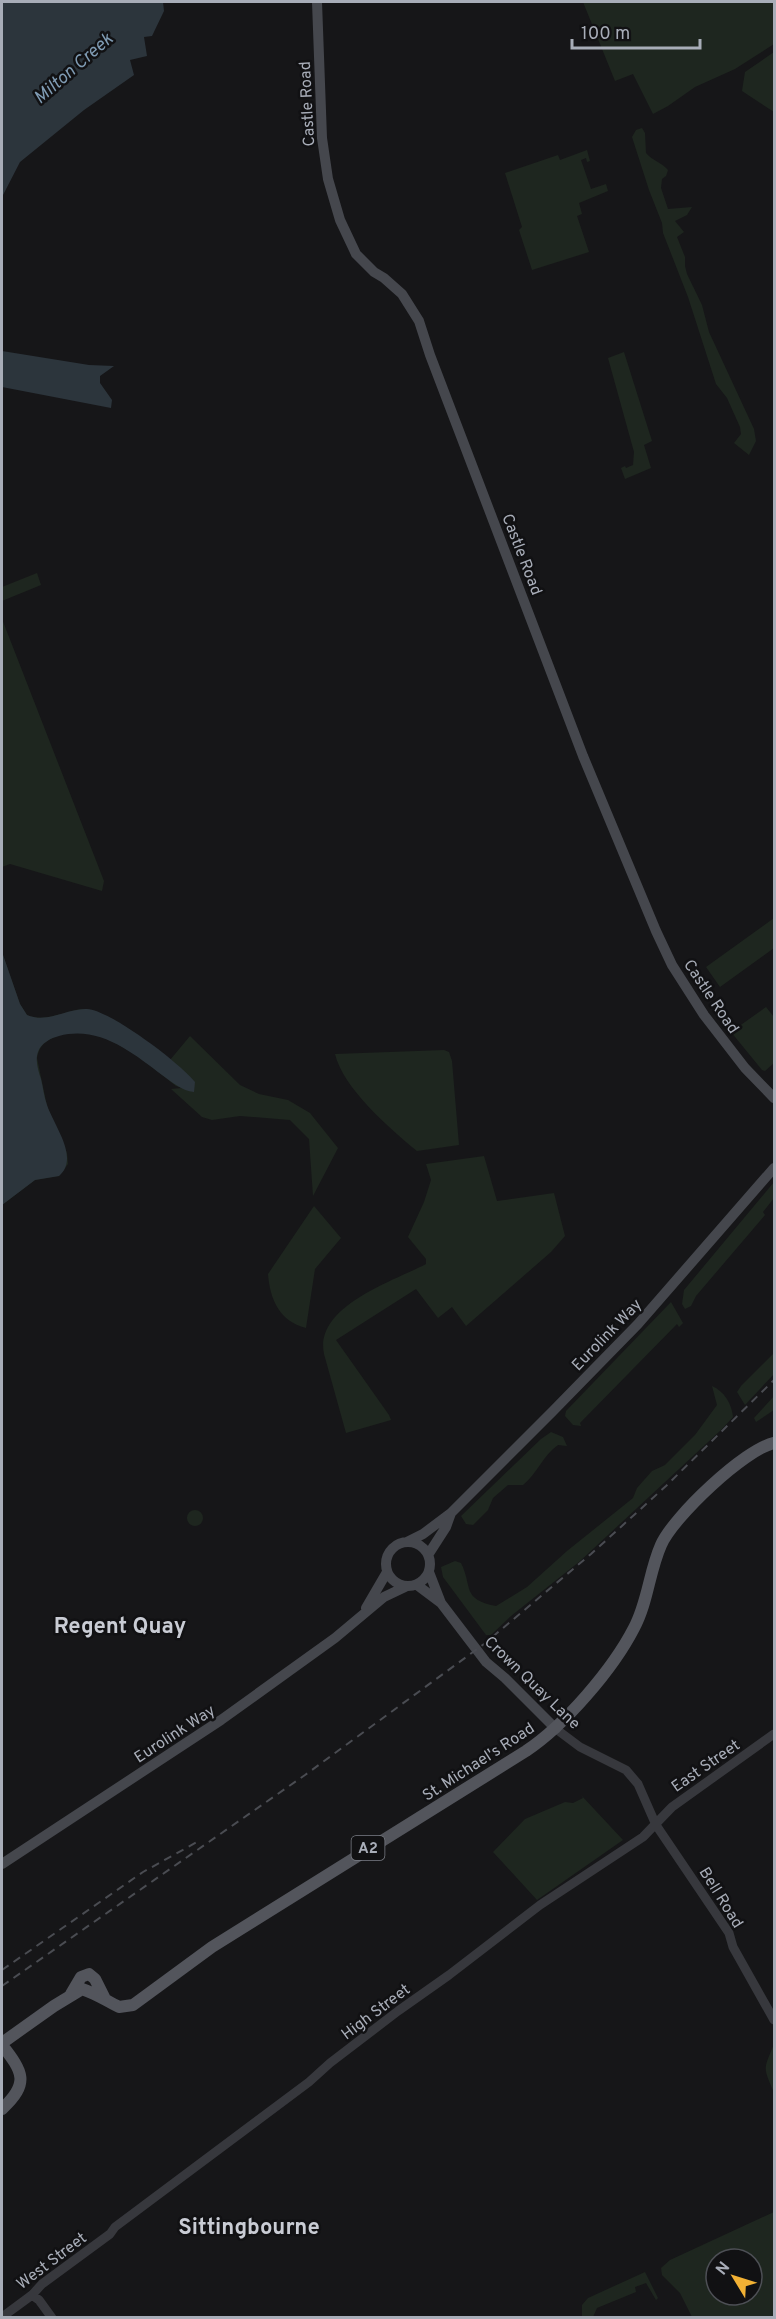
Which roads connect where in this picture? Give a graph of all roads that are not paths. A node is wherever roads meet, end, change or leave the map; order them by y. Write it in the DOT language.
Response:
graph roads {
  1 [pos="317,2"];
  2 [pos="774,1098"];
  3 [pos="774,1167"];
  4 [pos="774,1443"];
  5 [pos="451,1514"];
  6 [pos="408,1542"];
  7 [pos="428,1555"];
  8 [pos="387,1572"];
  9 [pos="429,1572"];
  10 [pos="417,1585"];
  11 [pos="405,1587"];
  12 [pos="441,1603"];
  13 [pos="358,1619"];
  14 [pos="556,1729"];
  15 [pos="774,1734"];
  16 [pos="656,1825"];
  17 [pos="2,1864"];
  18 [pos="774,2020"];
  19 [pos="23,2028"];
  20 [pos="2,2044"];
  21 [pos="12,2058"];
  22 [pos="2,2109"];
  23 [pos="115,2227"];
  24 [pos="32,2295"];
  25 [pos="2,2316"];
  26 [pos="52,2318"];
  1 -- 2 [label="main road, Castle Road"];
  3 -- 5 [label="main road, Eurolink Way"];
  4 -- 14 [label="main road, St. Michael's Road / A2"];
  5 -- 6 [label="main road, Eurolink Way"];
  5 -- 7 [label="main road, Eurolink Way"];
  6 -- 7 [label="main road"];
  6 -- 8 [label="main road"];
  7 -- 9 [label="main road"];
  8 -- 11 [label="main road"];
  8 -- 13 [label="main road, Eurolink Way"];
  9 -- 10 [label="main road"];
  9 -- 12 [label="main road, Crown Quay Lane"];
  10 -- 11 [label="main road"];
  10 -- 12 [label="main road, Crown Quay Lane"];
  11 -- 13 [label="main road, Eurolink Way"];
  12 -- 14 [label="main road, Crown Quay Lane"];
  13 -- 17 [label="main road, Eurolink Way"];
  14 -- 16 [label="street, Crown Quay Lane"];
  14 -- 19 [label="main road, St. Michael's Road / A2"];
  15 -- 16 [label="street, East Street"];
  16 -- 18 [label="street, Bell Road"];
  16 -- 23 [label="street, High Street"];
  19 -- 20 [label="main road, St. Michael's Road / A2"];
  19 -- 21 [label="main road"];
  20 -- 21 [label="main road"];
  21 -- 22 [label="main road"];
  23 -- 24 [label="street, West Street"];
  24 -- 25 [label="street, West Street"];
  24 -- 26 [label="street"];
}
